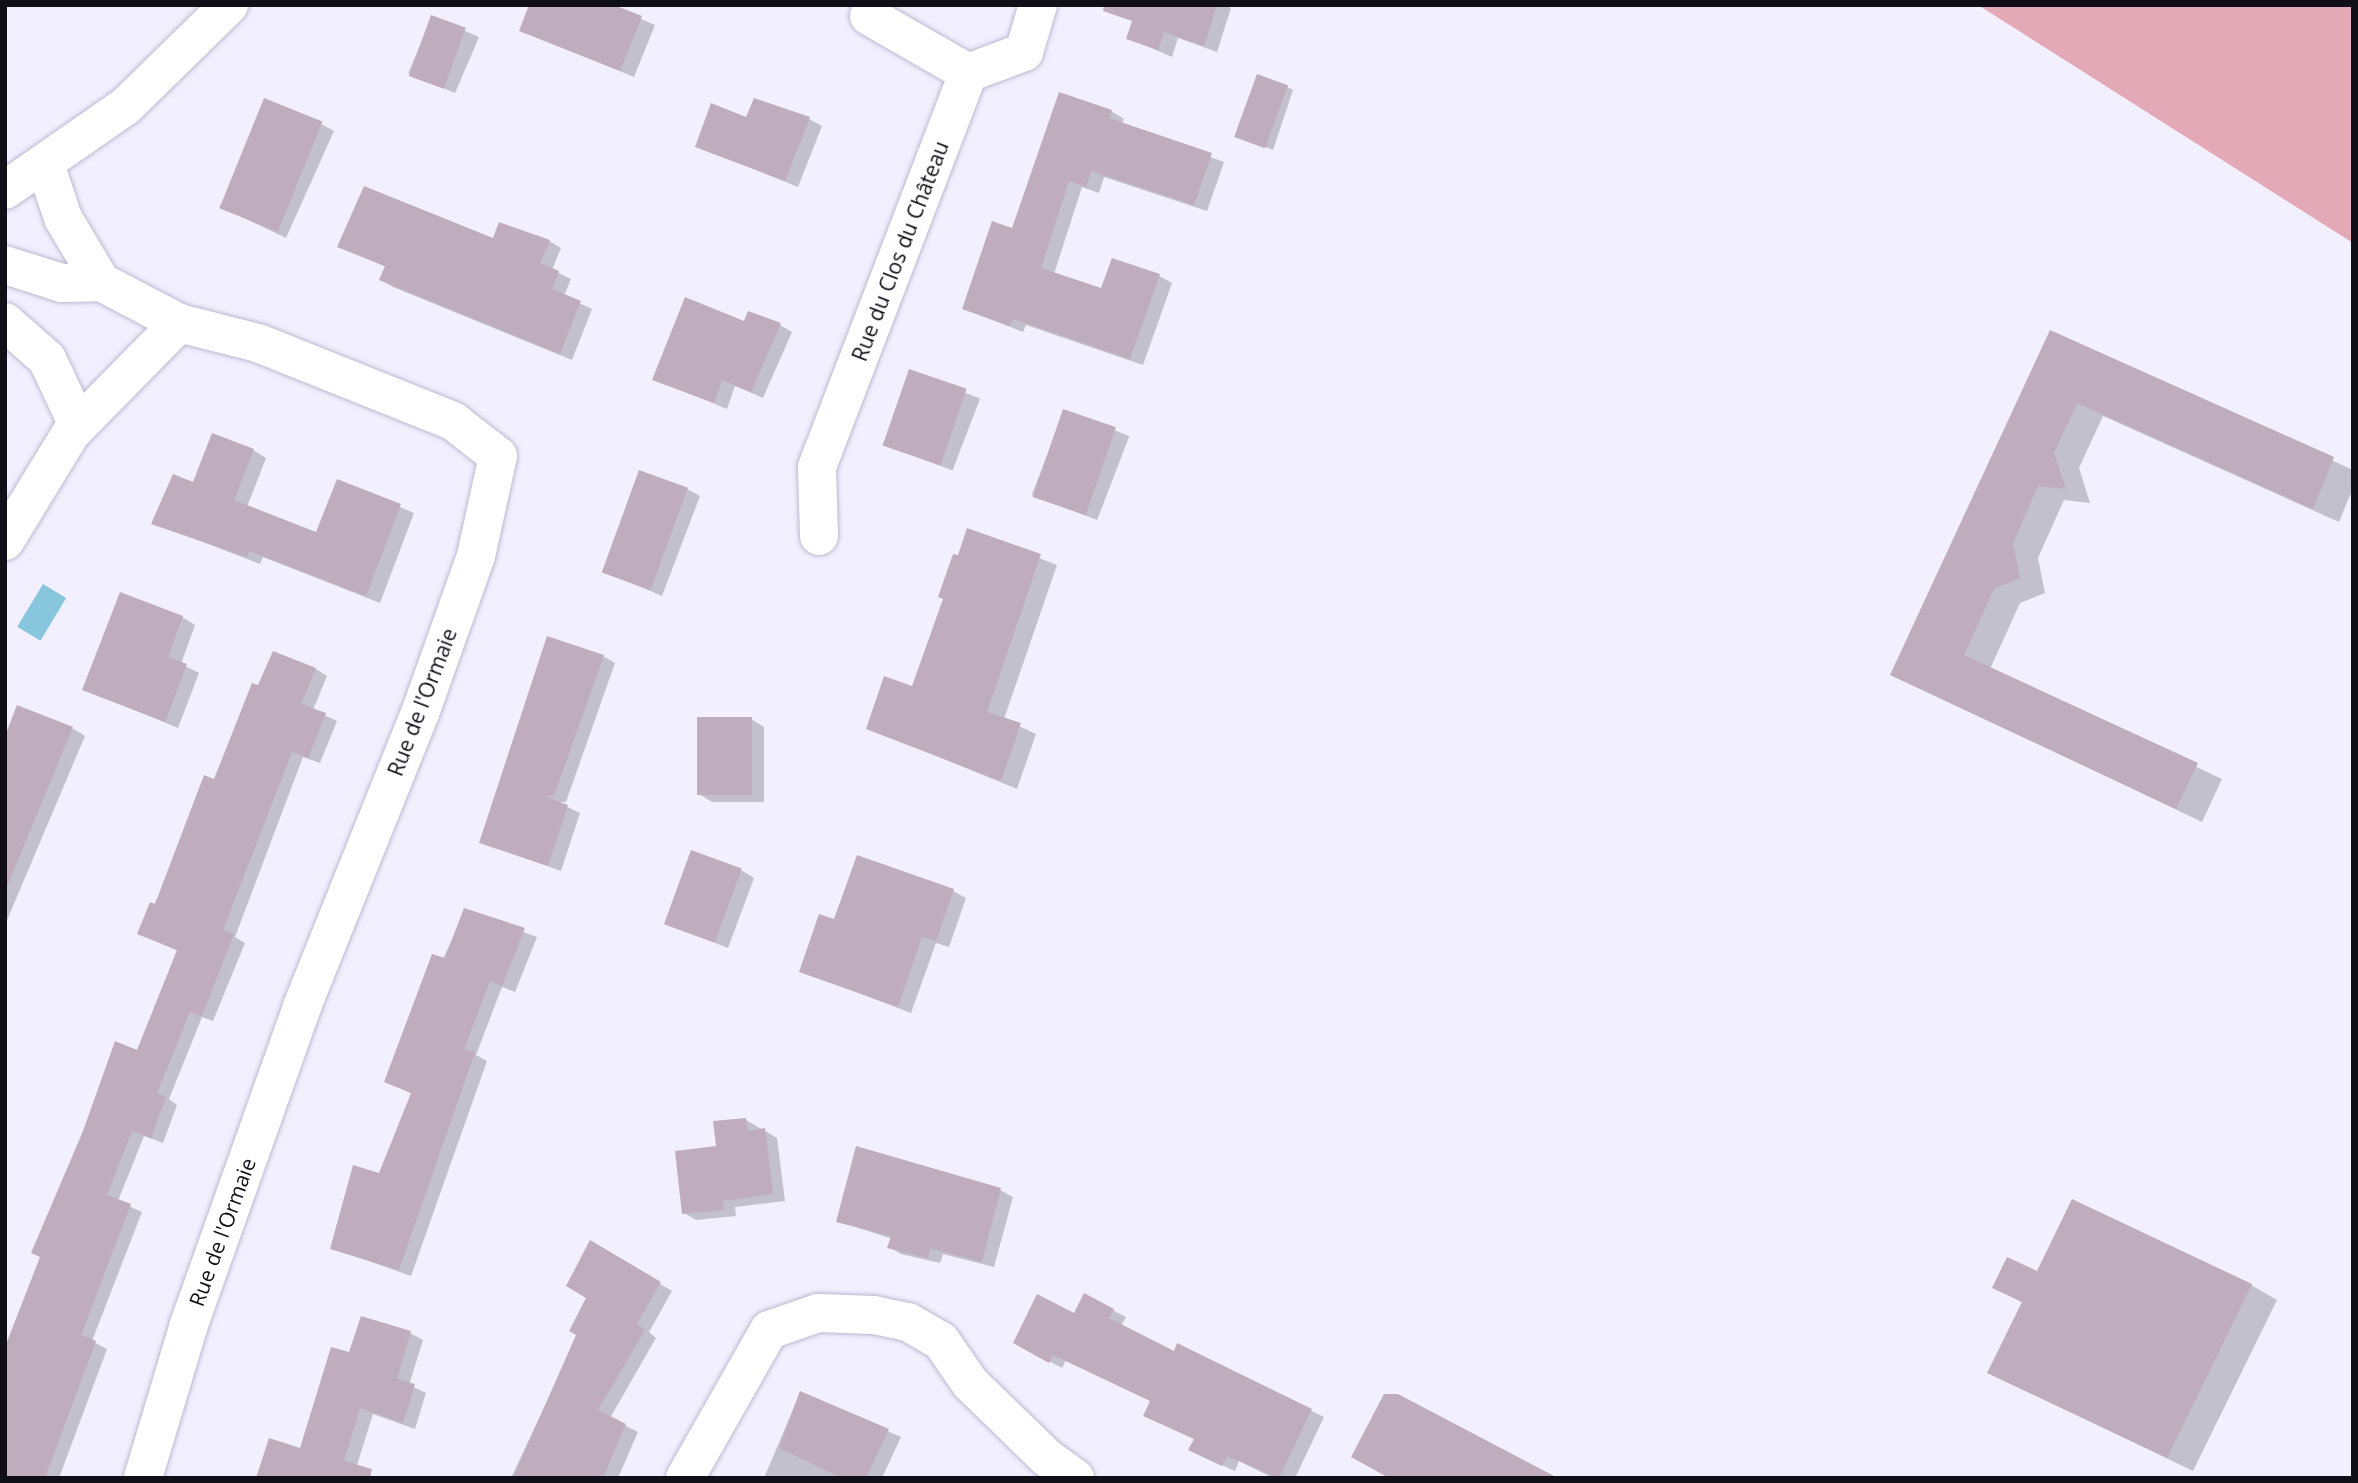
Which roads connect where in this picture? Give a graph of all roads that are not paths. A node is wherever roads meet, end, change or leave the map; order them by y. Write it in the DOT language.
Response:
graph roads {
  1 [pos="229,5"];
  2 [pos="1038,5"];
  3 [pos="862,9"];
  4 [pos="968,73"];
  5 [pos="45,164"];
  6 [pos="5,190"];
  7 [pos="5,265"];
  8 [pos="101,282"];
  9 [pos="5,322"];
  10 [pos="180,323"];
  11 [pos="78,425"];
  12 [pos="819,536"];
  13 [pos="5,541"];
  14 [pos="143,1478"];
  15 [pos="685,1478"];
  16 [pos="1075,1478"];
  1 -- 5 [label="street"];
  2 -- 4 [label="street"];
  3 -- 4 [label="street"];
  4 -- 12 [label="street, Rue du Clos du Château"];
  5 -- 6 [label="street"];
  5 -- 8 [label="street"];
  7 -- 8 [label="street"];
  8 -- 10 [label="street, Rue de l'Ormaie"];
  9 -- 11 [label="street"];
  10 -- 11 [label="street"];
  10 -- 14 [label="street, Rue de l'Ormaie"];
  11 -- 13 [label="street"];
  15 -- 16 [label="street"];
}
